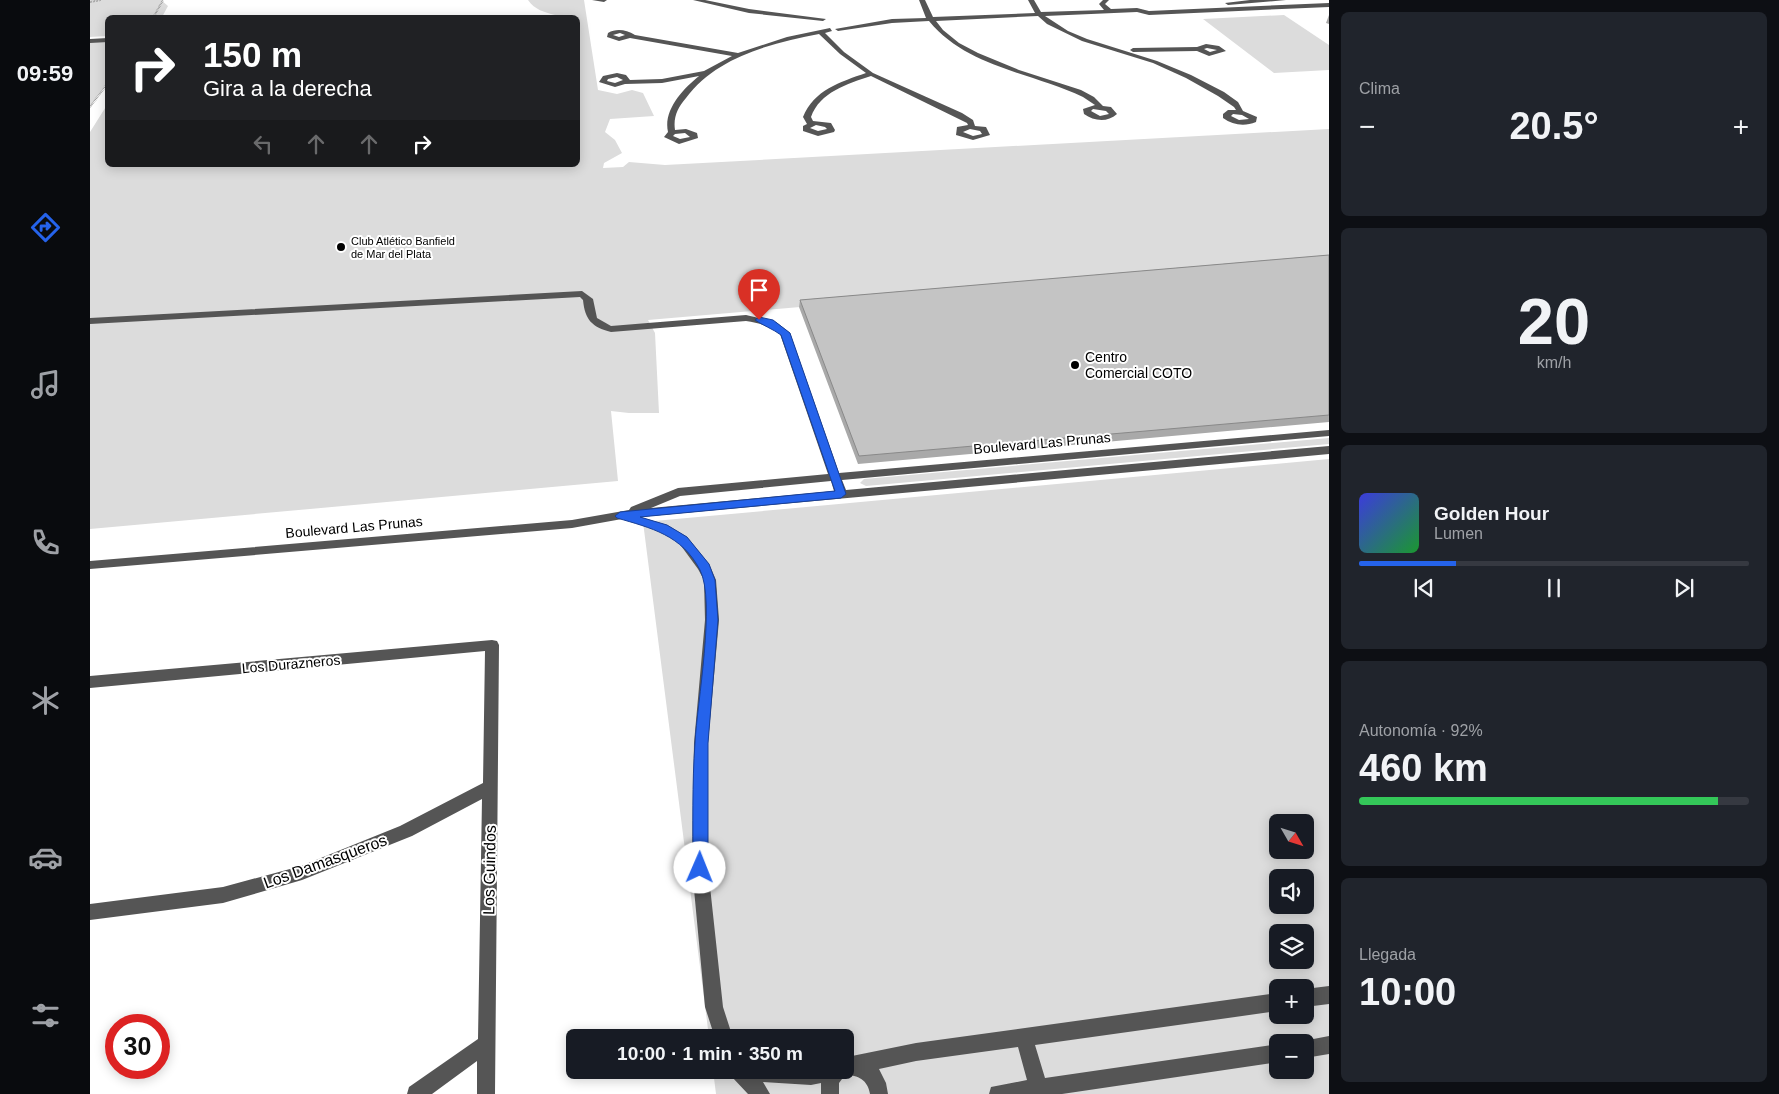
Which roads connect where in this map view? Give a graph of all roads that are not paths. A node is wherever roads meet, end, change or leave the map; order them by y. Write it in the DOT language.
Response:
graph roads {
  1 [pos="595,0"];
  2 [pos="604,0"];
  3 [pos="696,0"];
  4 [pos="922,0"];
  5 [pos="1031,0"];
  6 [pos="1106,0"];
  7 [pos="1268,0"];
  8 [pos="1283,0"];
  9 [pos="1238,2"];
  10 [pos="1178,5"];
  11 [pos="1329,5"];
  12 [pos="1277,8"];
  13 [pos="1136,10"];
  14 [pos="1252,10"];
  15 [pos="1186,11"];
  16 [pos="1110,12"];
  17 [pos="1040,14"];
  18 [pos="789,16"];
  19 [pos="823,19"];
  20 [pos="845,20"];
  21 [pos="931,20"];
  22 [pos="892,22"];
  23 [pos="813,26"];
  24 [pos="838,29"];
  25 [pos="830,30"];
  26 [pos="821,32"];
  27 [pos="808,34"];
  28 [pos="631,36"];
  29 [pos="90,40"];
  30 [pos="105,40"];
  31 [pos="1113,48"];
  32 [pos="1198,49"];
  33 [pos="739,55"];
  34 [pos="708,71"];
  35 [pos="871,74"];
  36 [pos="626,82"];
  37 [pos="1100,107"];
  38 [pos="1240,112"];
  39 [pos="811,124"];
  40 [pos="972,127"];
  41 [pos="672,132"];
  42 [pos="90,321"];
  43 [pos="1329,433"];
  44 [pos="1329,450"];
  45 [pos="836,477"];
  46 [pos="841,494"];
  47 [pos="620,516"];
  48 [pos="90,565"];
  49 [pos="492,646"];
  50 [pos="90,682"];
  51 [pos="490,787"];
  52 [pos="90,912"];
  53 [pos="1329,995"];
  54 [pos="1314,997"];
  55 [pos="1269,1003"];
  56 [pos="721,1029"];
  57 [pos="1024,1038"];
  58 [pos="487,1043"];
  59 [pos="1329,1045"];
  60 [pos="1314,1048"];
  61 [pos="1269,1054"];
  62 [pos="854,1065"];
  63 [pos="854,1068"];
  64 [pos="748,1079"];
  65 [pos="831,1079"];
  66 [pos="1039,1088"];
  67 [pos="416,1094"];
  68 [pos="486,1094"];
  69 [pos="760,1094"];
  70 [pos="830,1094"];
  71 [pos="879,1094"];
  72 [pos="998,1094"];
  1 -- 2 [label="street"];
  3 -- 18 [label="street"];
  4 -- 21 [label="street"];
  5 -- 17 [label="street"];
  6 -- 16 [label="street"];
  7 -- 8 [label="street"];
  7 -- 9 [label="street"];
  7 -- 12 [label="street"];
  9 -- 10 [label="street"];
  9 -- 14 [label="street"];
  10 -- 13 [label="street"];
  10 -- 15 [label="street"];
  11 -- 12 [label="street"];
  12 -- 14 [label="street"];
  13 -- 15 [label="street"];
  13 -- 16 [label="street"];
  14 -- 15 [label="street"];
  16 -- 17 [label="street"];
  17 -- 21 [label="street"];
  17 -- 31 [label="street"];
  18 -- 19 [label="street"];
  18 -- 23 [label="street"];
  19 -- 23 [label="street"];
  19 -- 24 [label="street"];
  20 -- 22 [label="street"];
  21 -- 22 [label="street"];
  21 -- 37 [label="street"];
  22 -- 24 [label="street"];
  23 -- 25 [label="street"];
  23 -- 27 [label="street"];
  24 -- 25 [label="street"];
  25 -- 26 [label="street"];
  26 -- 27 [label="street"];
  26 -- 35 [label="street"];
  27 -- 33 [label="street"];
  28 -- 33 [label="street"];
  29 -- 30 [label="street"];
  31 -- 32 [label="street"];
  31 -- 38 [label="street"];
  33 -- 34 [label="street"];
  34 -- 36 [label="street"];
  34 -- 41 [label="street"];
  35 -- 39 [label="street"];
  35 -- 40 [label="street"];
  42 -- 45 [label="street"];
  43 -- 45 [label="street, Boulevard Las Prunas"];
  44 -- 46 [label="street"];
  45 -- 46 [label="street"];
  45 -- 47 [label="street, Boulevard Las Prunas"];
  46 -- 47 [label="street"];
  47 -- 48 [label="street, Boulevard Las Prunas"];
  47 -- 56 [label="street"];
  49 -- 50 [label="street, Los Durazneros"];
  49 -- 51 [label="street, Los Guindos"];
  51 -- 52 [label="street, Los Damasqueros"];
  51 -- 58 [label="street, Los Guindos"];
  53 -- 54 [label="street"];
  55 -- 57 [label="street"];
  57 -- 62 [label="street"];
  57 -- 66 [label="street"];
  58 -- 67 [label="street"];
  58 -- 68 [label="street, Los Guindos"];
  59 -- 60 [label="street"];
  61 -- 66 [label="street"];
  63 -- 71 [label="street"];
  64 -- 69 [label="street"];
  65 -- 70 [label="street"];
  66 -- 72 [label="street"];
}
